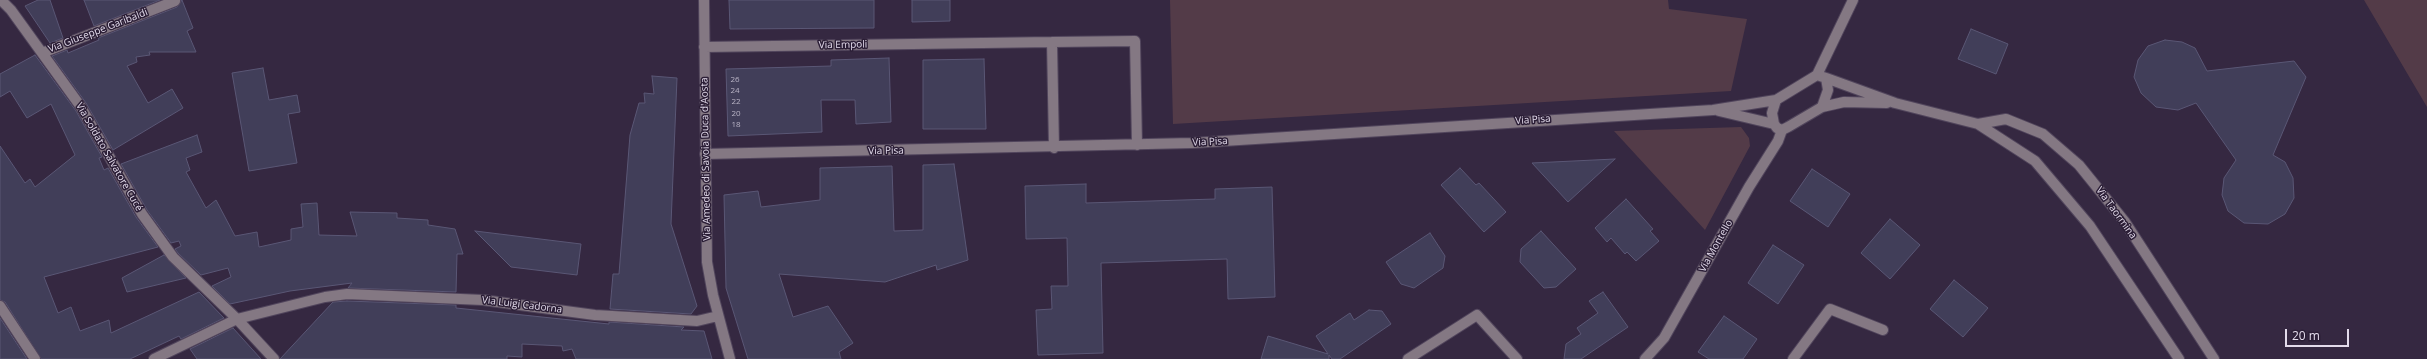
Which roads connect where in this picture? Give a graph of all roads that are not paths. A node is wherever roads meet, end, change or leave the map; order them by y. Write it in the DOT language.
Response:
graph roads {
  1 [pos="1,0"];
  2 [pos="704,0"];
  3 [pos="1853,0"];
  4 [pos="175,1"];
  5 [pos="1052,42"];
  6 [pos="704,47"];
  7 [pos="42,53"];
  8 [pos="1821,76"];
  9 [pos="1776,100"];
  10 [pos="1896,103"];
  11 [pos="1822,107"];
  12 [pos="1713,110"];
  13 [pos="1978,124"];
  14 [pos="1778,127"];
  15 [pos="1136,145"];
  16 [pos="1054,148"];
  17 [pos="706,154"];
  18 [pos="0,306"];
  19 [pos="718,316"];
  20 [pos="232,321"];
  21 [pos="1882,330"];
  22 [pos="35,359"];
  23 [pos="154,359"];
  24 [pos="274,359"];
  25 [pos="730,359"];
  26 [pos="1408,359"];
  27 [pos="1517,359"];
  28 [pos="1645,359"];
  29 [pos="1793,359"];
  30 [pos="2179,359"];
  31 [pos="2214,359"];
  1 -- 7 [label="street, Via Soldato Salvatore Cucé"];
  2 -- 6 [label="street, Via Amedeo di Savoia Duca d'Aosta"];
  3 -- 8 [label="street"];
  4 -- 7 [label="street, Via Giuseppe Garibaldi"];
  5 -- 6 [label="street, Via Empoli"];
  5 -- 15 [label="street, Via Empoli"];
  5 -- 16 [label="street"];
  6 -- 17 [label="street, Via Amedeo di Savoia Duca d'Aosta"];
  7 -- 20 [label="street, Via Soldato Salvatore Cucé"];
  8 -- 9 [label="street"];
  8 -- 10 [label="street, Via Taormina"];
  8 -- 11 [label="street"];
  9 -- 12 [label="street, Via Pisa"];
  9 -- 14 [label="street"];
  10 -- 11 [label="street, Via Taormina"];
  10 -- 13 [label="street, Via Taormina"];
  11 -- 14 [label="street, Via Taormina"];
  12 -- 14 [label="street, Via Pisa"];
  12 -- 15 [label="street, Via Pisa"];
  13 -- 30 [label="street, Via Taormina"];
  13 -- 31 [label="street, Via Taormina"];
  14 -- 28 [label="street, Via Montello"];
  15 -- 16 [label="street, Via Pisa"];
  16 -- 17 [label="street, Via Pisa"];
  17 -- 19 [label="street, Via Amedeo di Savoia Duca d'Aosta"];
  18 -- 22 [label="street"];
  19 -- 20 [label="street, Via Luigi Cadorna"];
  19 -- 25 [label="street, Via Amedeo di Savoia Duca d'Aosta"];
  20 -- 23 [label="street"];
  20 -- 24 [label="street, Via Soldato Salvatore Cucé"];
  21 -- 29 [label="street"];
  26 -- 27 [label="street"];
}
